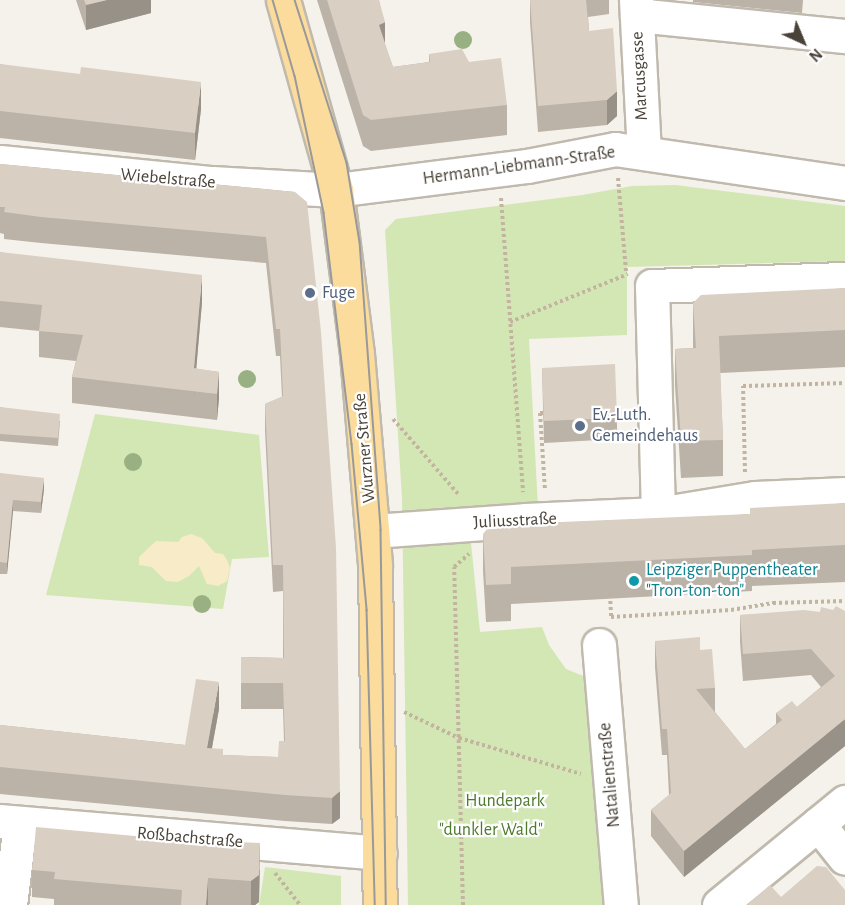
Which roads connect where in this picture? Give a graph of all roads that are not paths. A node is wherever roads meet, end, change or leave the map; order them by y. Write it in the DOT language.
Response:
graph roads {
  1 [pos="283,0"];
  2 [pos="637,8"];
  3 [pos="845,36"];
  4 [pos="630,151"];
  5 [pos="0,162"];
  6 [pos="845,183"];
  7 [pos="336,190"];
  8 [pos="845,279"];
  9 [pos="845,494"];
  10 [pos="658,514"];
  11 [pos="373,531"];
  12 [pos="599,645"];
  13 [pos="845,802"];
  14 [pos="10,822"];
  15 [pos="818,824"];
  16 [pos="380,853"];
  17 [pos="845,858"];
  18 [pos="10,905"];
  19 [pos="380,905"];
  20 [pos="621,905"];
  21 [pos="719,905"];
  1 -- 7 [label="main road, Wurzner Straße"];
  2 -- 3 [label="street"];
  2 -- 4 [label="street, Marcusgasse"];
  4 -- 6 [label="street, Hermann-Liebmann-Straße"];
  4 -- 7 [label="street, Hermann-Liebmann-Straße"];
  5 -- 7 [label="street, Wiebelstraße"];
  7 -- 11 [label="main road, Wurzner Straße"];
  8 -- 10 [label="street"];
  9 -- 10 [label="street, Juliusstraße"];
  10 -- 11 [label="street, Juliusstraße"];
  11 -- 16 [label="main road, Wurzner Straße"];
  12 -- 20 [label="street, Natalienstraße"];
  13 -- 15 [label="street"];
  14 -- 16 [label="street, Roßbachstraße"];
  14 -- 18 [label="street"];
  15 -- 17 [label="street"];
  15 -- 21 [label="street"];
  16 -- 19 [label="main road, Wurzner Straße"];
}
